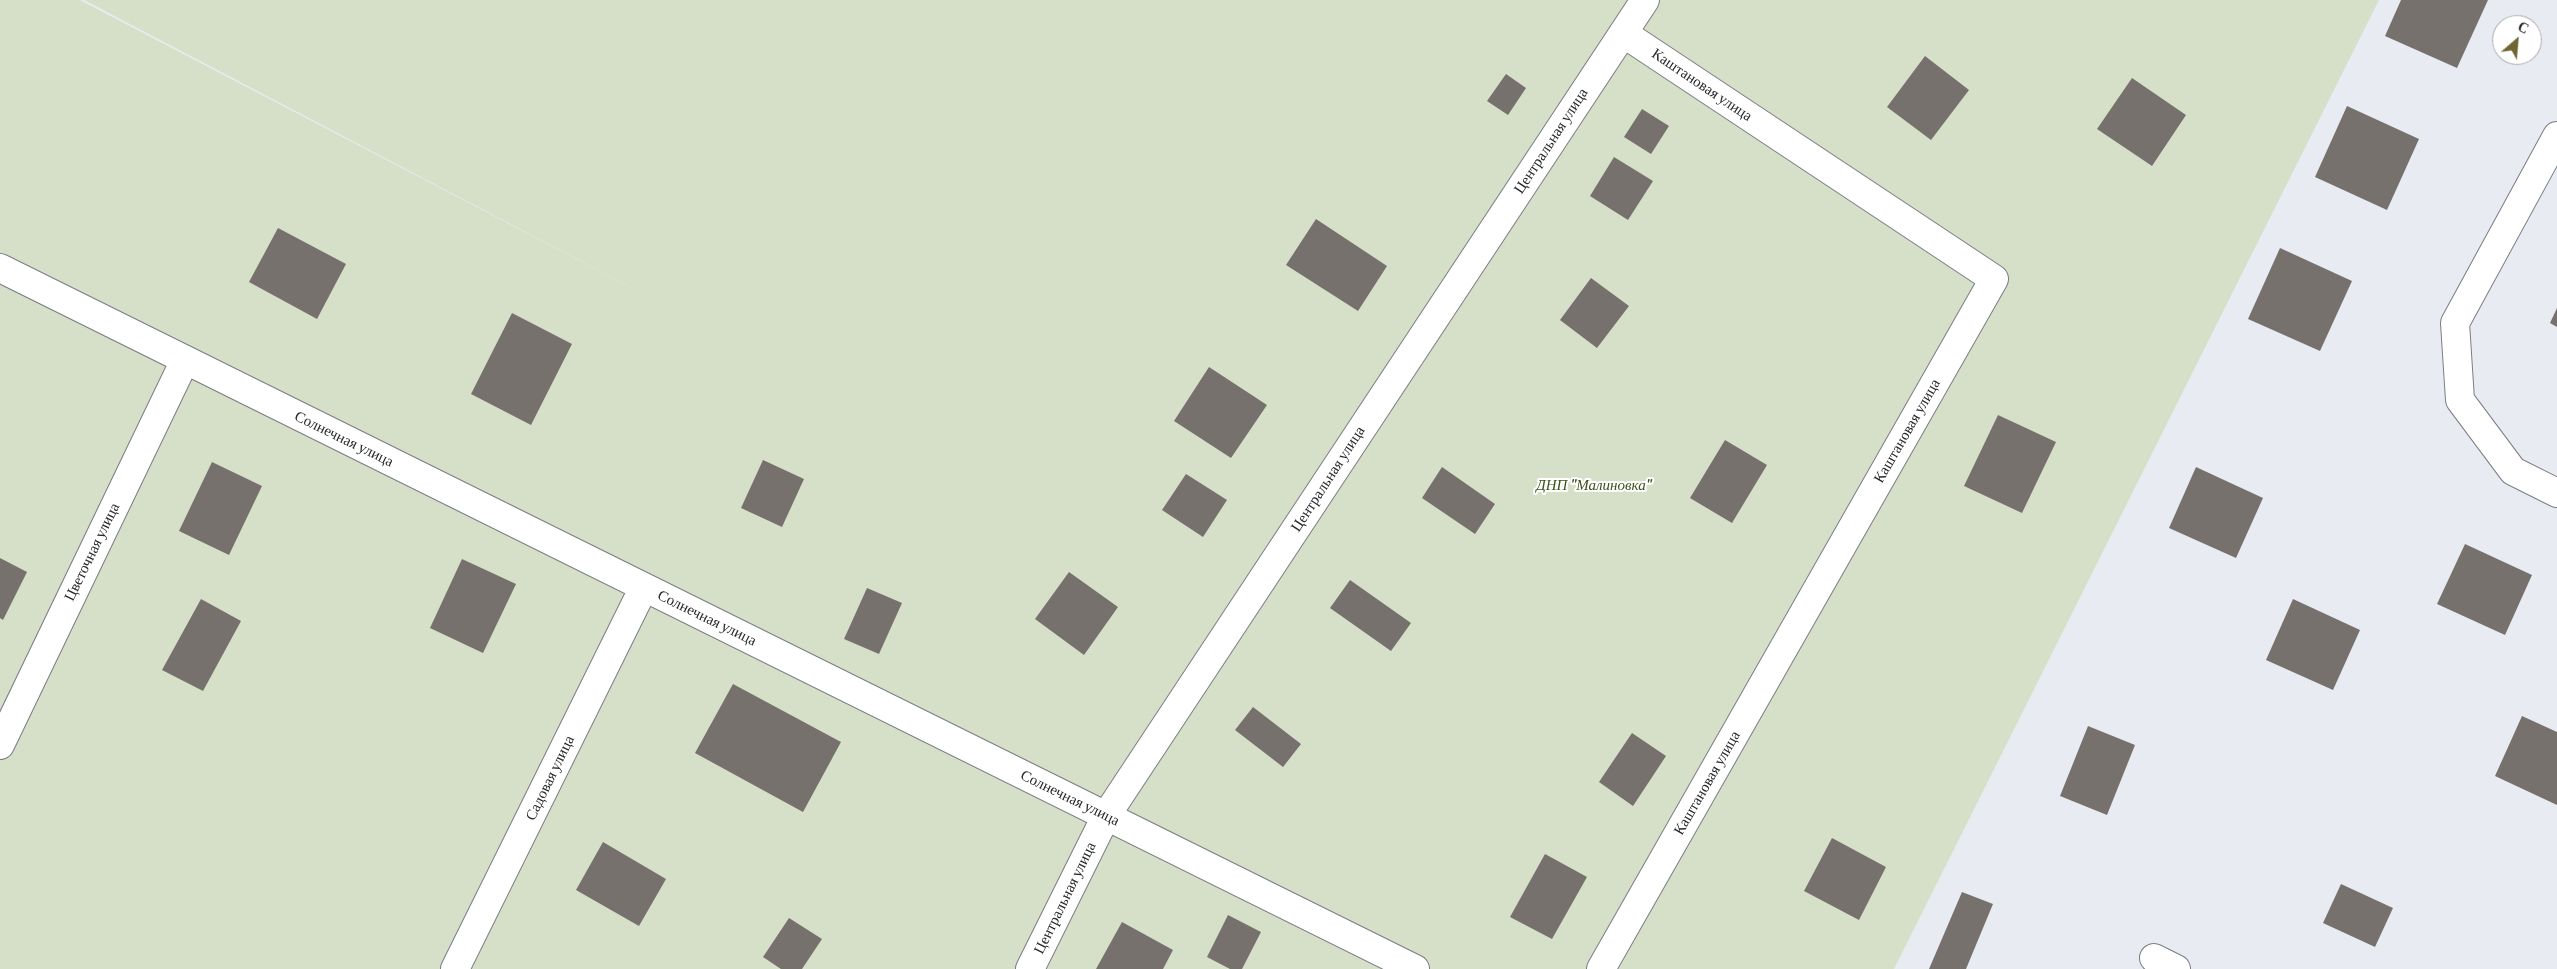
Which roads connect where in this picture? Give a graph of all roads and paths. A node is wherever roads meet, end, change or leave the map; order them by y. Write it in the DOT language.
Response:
graph roads {
  1 [pos="1644,0"];
  2 [pos="1623,33"];
  3 [pos="2557,136"];
  4 [pos="0,268"];
  5 [pos="184,360"];
  6 [pos="2557,493"];
  7 [pos="644,587"];
  8 [pos="0,745"];
  9 [pos="1106,816"];
  10 [pos="455,969"];
  11 [pos="1030,969"];
  12 [pos="1415,969"];
  13 [pos="1601,969"];
  1 -- 2 [label="street, Центральная улица"];
  2 -- 9 [label="street, Центральная улица"];
  2 -- 13 [label="street, Каштановая улица"];
  3 -- 6 [label="street"];
  4 -- 5 [label="street, Солнечная улица"];
  5 -- 7 [label="street, Солнечная улица"];
  5 -- 8 [label="street, Цветочная улица"];
  7 -- 9 [label="street, Солнечная улица"];
  7 -- 10 [label="street, Садовая улица"];
  9 -- 11 [label="street, Центральная улица"];
  9 -- 12 [label="street, Солнечная улица"];
}
